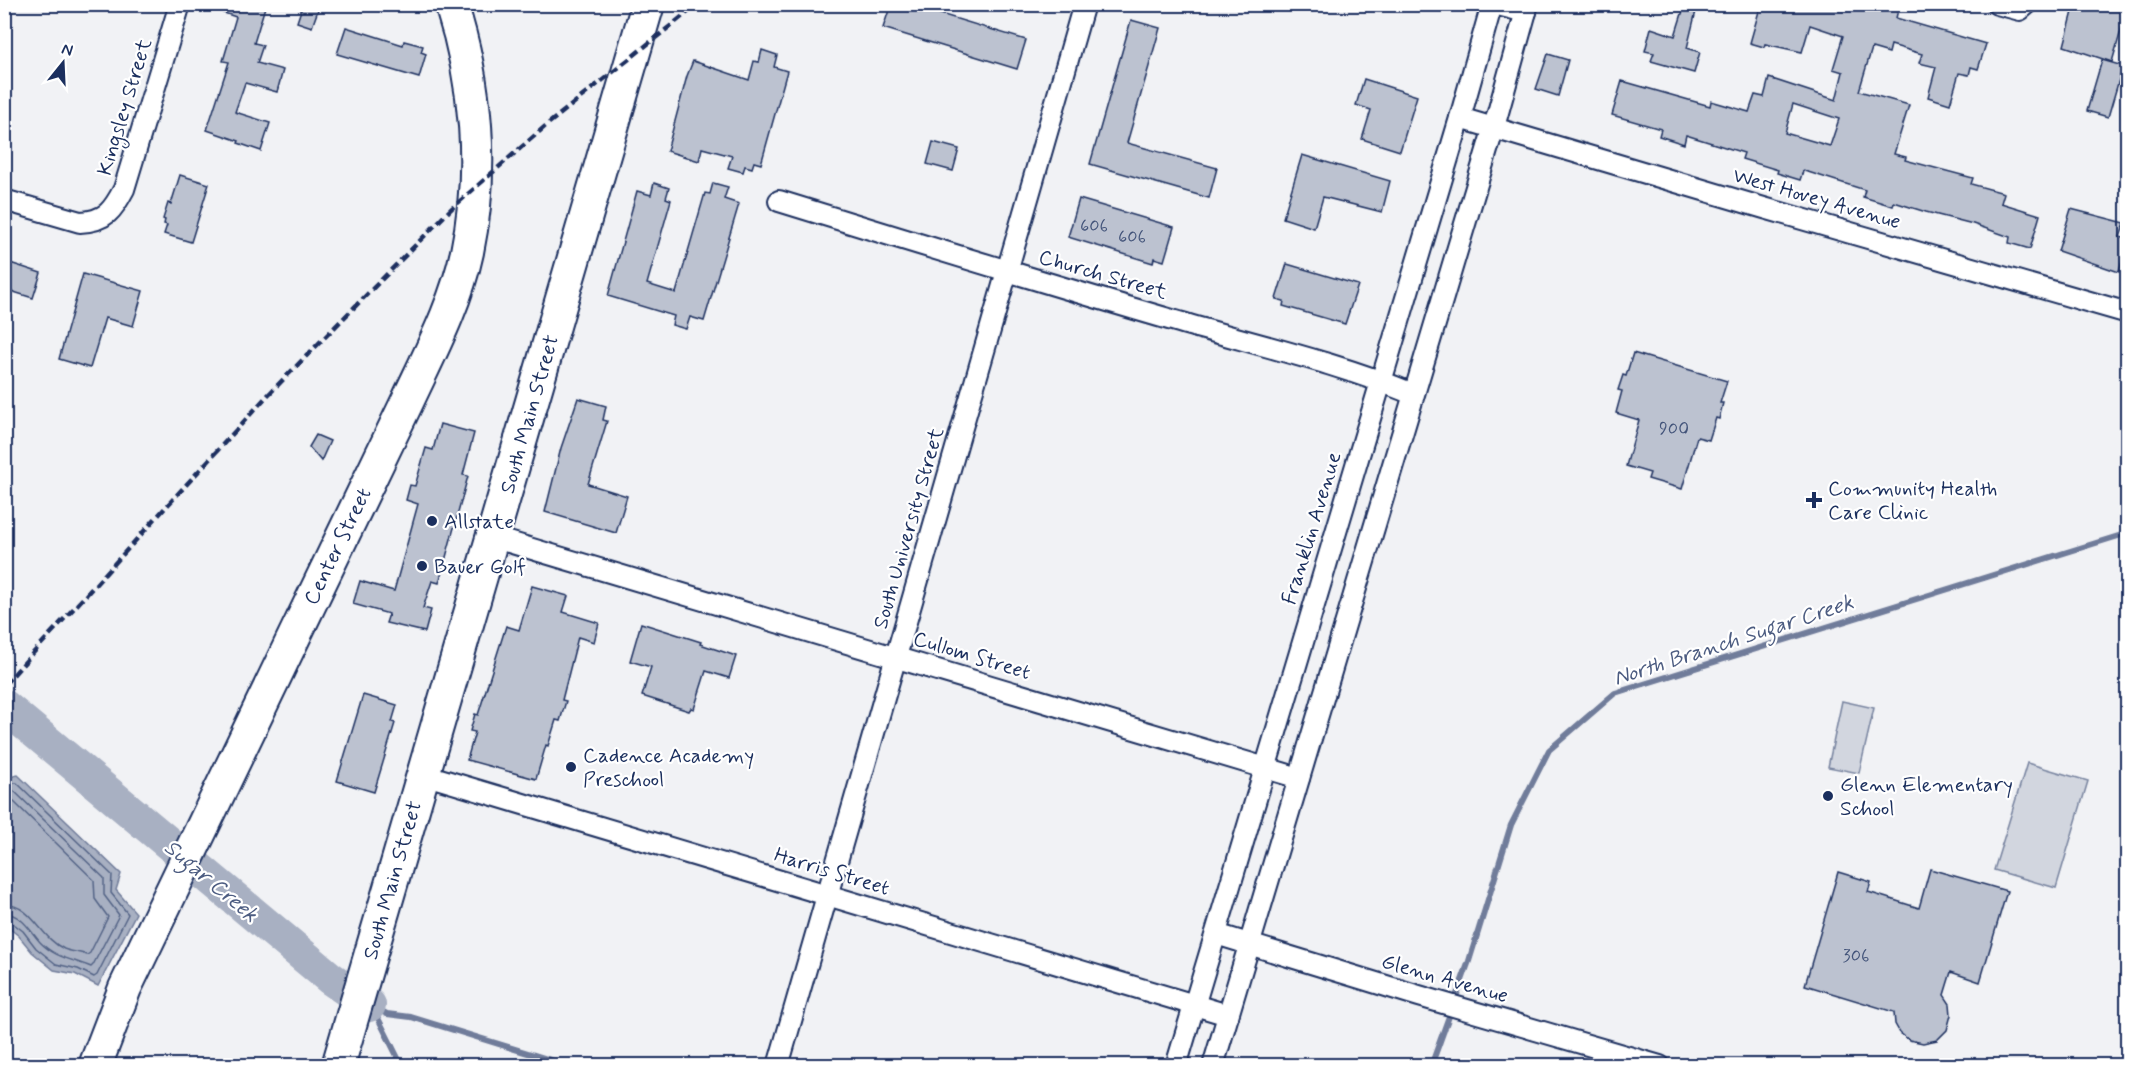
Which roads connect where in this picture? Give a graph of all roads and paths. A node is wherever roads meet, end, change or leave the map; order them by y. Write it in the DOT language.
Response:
graph roads {
  1 [pos="180,4"];
  2 [pos="451,4"];
  3 [pos="648,4"];
  4 [pos="1084,4"];
  5 [pos="1493,4"];
  6 [pos="1997,4"];
  7 [pos="2027,4"];
  8 [pos="1527,8"];
  9 [pos="1460,118"];
  10 [pos="1494,127"];
  11 [pos="4,200"];
  12 [pos="779,201"];
  13 [pos="1006,271"];
  14 [pos="2127,313"];
  15 [pos="1381,380"];
  16 [pos="1413,394"];
  17 [pos="492,537"];
  18 [pos="896,658"];
  19 [pos="1264,768"];
  20 [pos="423,774"];
  21 [pos="1299,778"];
  22 [pos="827,895"];
  23 [pos="1216,934"];
  24 [pos="1250,945"];
  25 [pos="1194,1004"];
  26 [pos="1228,1015"];
  27 [pos="95,1065"];
  28 [pos="338,1065"];
  29 [pos="778,1065"];
  30 [pos="1176,1065"];
  31 [pos="1213,1065"];
  32 [pos="1660,1065"];
  1 -- 11 [label="street, Kingsley Street"];
  2 -- 27 [label="main road, Center Street"];
  3 -- 17 [label="main road, South Main Street"];
  4 -- 13 [label="street, South University Street"];
  5 -- 8 [label="street"];
  5 -- 9 [label="street, Franklin Avenue"];
  6 -- 7 [label="street"];
  8 -- 10 [label="street"];
  9 -- 10 [label="street, West Hovey Avenue"];
  9 -- 15 [label="street, Franklin Avenue"];
  10 -- 14 [label="street, West Hovey Avenue"];
  10 -- 16 [label="street"];
  12 -- 13 [label="street, Church Street"];
  13 -- 15 [label="street, Church Street"];
  13 -- 18 [label="street, South University Street"];
  15 -- 16 [label="street, Church Street"];
  15 -- 19 [label="street, Franklin Avenue"];
  16 -- 21 [label="street"];
  17 -- 18 [label="street, Cullom Street"];
  17 -- 20 [label="main road, South Main Street"];
  18 -- 19 [label="street, Cullom Street"];
  18 -- 22 [label="street, South University Street"];
  19 -- 21 [label="street, Cullom Street"];
  19 -- 23 [label="street, Franklin Avenue"];
  20 -- 22 [label="street, Harris Street"];
  20 -- 28 [label="main road, South Main Street"];
  21 -- 24 [label="street"];
  22 -- 25 [label="street, Harris Street"];
  22 -- 29 [label="street, South University Street"];
  23 -- 24 [label="street, Glenn Avenue"];
  23 -- 25 [label="street, Franklin Avenue"];
  24 -- 26 [label="street"];
  24 -- 32 [label="street, Glenn Avenue"];
  25 -- 26 [label="street, Harris Street"];
  25 -- 30 [label="street, Franklin Avenue"];
  26 -- 31 [label="street"];
}
